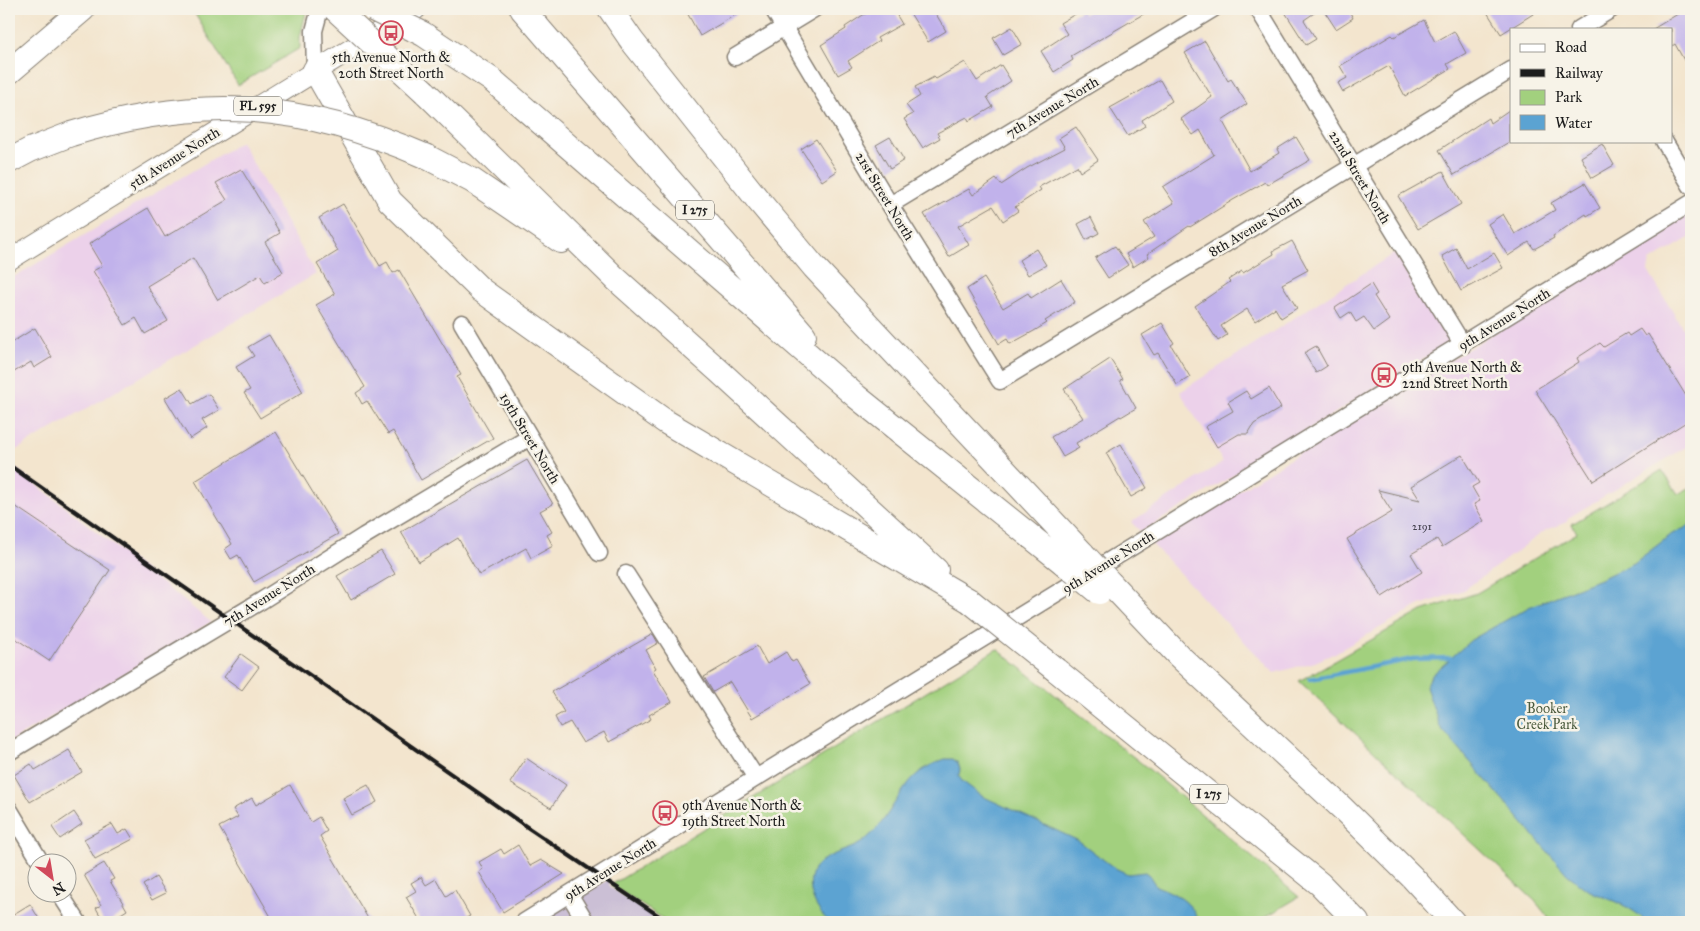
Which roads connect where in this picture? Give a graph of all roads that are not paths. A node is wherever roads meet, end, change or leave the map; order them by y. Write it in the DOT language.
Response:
graph roads {
  1 [pos="83,9"];
  2 [pos="320,9"];
  3 [pos="335,9"];
  4 [pos="373,9"];
  5 [pos="416,9"];
  6 [pos="610,9"];
  7 [pos="773,9"];
  8 [pos="814,9"];
  9 [pos="1213,9"];
  10 [pos="1258,9"];
  11 [pos="1612,9"];
  12 [pos="528,16"];
  13 [pos="1587,22"];
  14 [pos="785,27"];
  15 [pos="735,57"];
  16 [pos="315,70"];
  17 [pos="1510,71"];
  18 [pos="9,72"];
  19 [pos="1665,142"];
  20 [pos="9,161"];
  21 [pos="1353,166"];
  22 [pos="1691,186"];
  23 [pos="1691,203"];
  24 [pos="890,205"];
  25 [pos="9,260"];
  26 [pos="616,279"];
  27 [pos="462,323"];
  28 [pos="1462,344"];
  29 [pos="1000,381"];
  30 [pos="857,397"];
  31 [pos="530,437"];
  32 [pos="599,553"];
  33 [pos="1074,559"];
  34 [pos="626,574"];
  35 [pos="970,601"];
  36 [pos="9,752"];
  37 [pos="756,778"];
  38 [pos="9,809"];
  39 [pos="36,854"];
  40 [pos="569,894"];
  41 [pos="66,904"];
  42 [pos="78,922"];
  43 [pos="524,922"];
  44 [pos="586,922"];
  45 [pos="1357,922"];
  46 [pos="1453,922"];
  1 -- 18 [label="highway"];
  2 -- 16 [label="street"];
  3 -- 26 [label="highway, I 275, bridge"];
  4 -- 30 [label="highway, bridge"];
  5 -- 16 [label="main road, 5th Avenue North / FL 595"];
  6 -- 33 [label="highway"];
  7 -- 14 [label="street, 21st Street North"];
  8 -- 14 [label="street"];
  9 -- 24 [label="street, 7th Avenue North"];
  10 -- 21 [label="street, 22nd Street North"];
  11 -- 13 [label="street"];
  12 -- 30 [label="highway, I 275"];
  14 -- 15 [label="street"];
  14 -- 24 [label="street, 21st Street North"];
  16 -- 25 [label="main road, 5th Avenue North / FL 595"];
  16 -- 35 [label="highway"];
  17 -- 21 [label="street, 8th Avenue North"];
  19 -- 22 [label="street"];
  20 -- 26 [label="highway, bridge"];
  21 -- 28 [label="street, 22nd Street North"];
  21 -- 29 [label="street, 8th Avenue North"];
  23 -- 28 [label="street, 9th Avenue North"];
  24 -- 29 [label="street, 21st Street North"];
  26 -- 35 [label="highway, I 275"];
  27 -- 31 [label="street, 19th Street North"];
  28 -- 37 [label="street, 9th Avenue North"];
  30 -- 33 [label="highway, I 275"];
  31 -- 32 [label="street, 19th Street North"];
  31 -- 36 [label="street, 7th Avenue North"];
  33 -- 46 [label="highway, I 275, bridge"];
  34 -- 37 [label="street"];
  35 -- 45 [label="highway, I 275, bridge"];
  37 -- 40 [label="street, 9th Avenue North"];
  38 -- 39 [label="street"];
  40 -- 43 [label="street, 9th Avenue North"];
  40 -- 44 [label="street"];
  41 -- 42 [label="street"];
}
